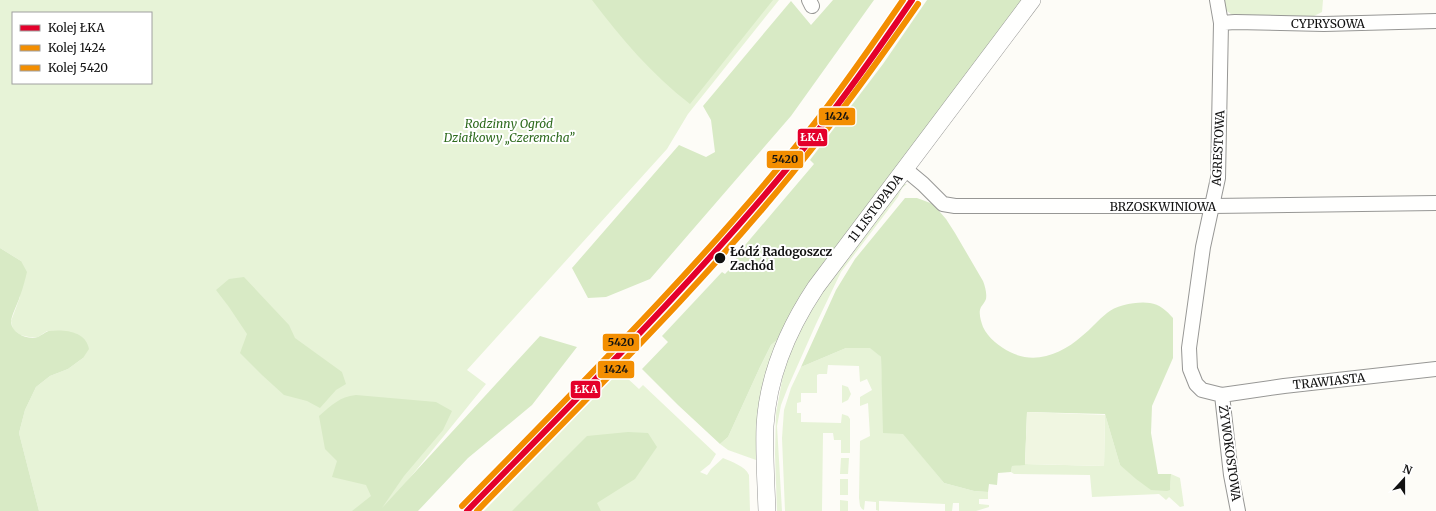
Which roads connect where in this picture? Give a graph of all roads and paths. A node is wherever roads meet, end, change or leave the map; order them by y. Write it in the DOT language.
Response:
graph roads {
  1 [pos="1032,0"];
  2 [pos="1217,0"];
  3 [pos="1436,21"];
  4 [pos="1221,23"];
  5 [pos="905,169"];
  6 [pos="1436,203"];
  7 [pos="1212,206"];
  8 [pos="1436,369"];
  9 [pos="1222,395"];
  10 [pos="767,511"];
  11 [pos="1238,511"];
  1 -- 5 [label="street, 11 LISTOPADA"];
  2 -- 4 [label="street, AGRESTOWA"];
  3 -- 4 [label="street, CYPRYSOWA"];
  4 -- 7 [label="street, AGRESTOWA"];
  5 -- 7 [label="street, BRZOSKWINIOWA"];
  5 -- 10 [label="street, 11 LISTOPADA"];
  6 -- 7 [label="street, BRZOSKWINIOWA"];
  7 -- 9 [label="street, AGRESTOWA"];
  8 -- 9 [label="street, TRAWIASTA"];
  9 -- 11 [label="street, ŻYWOKOSTOWA"];
}
